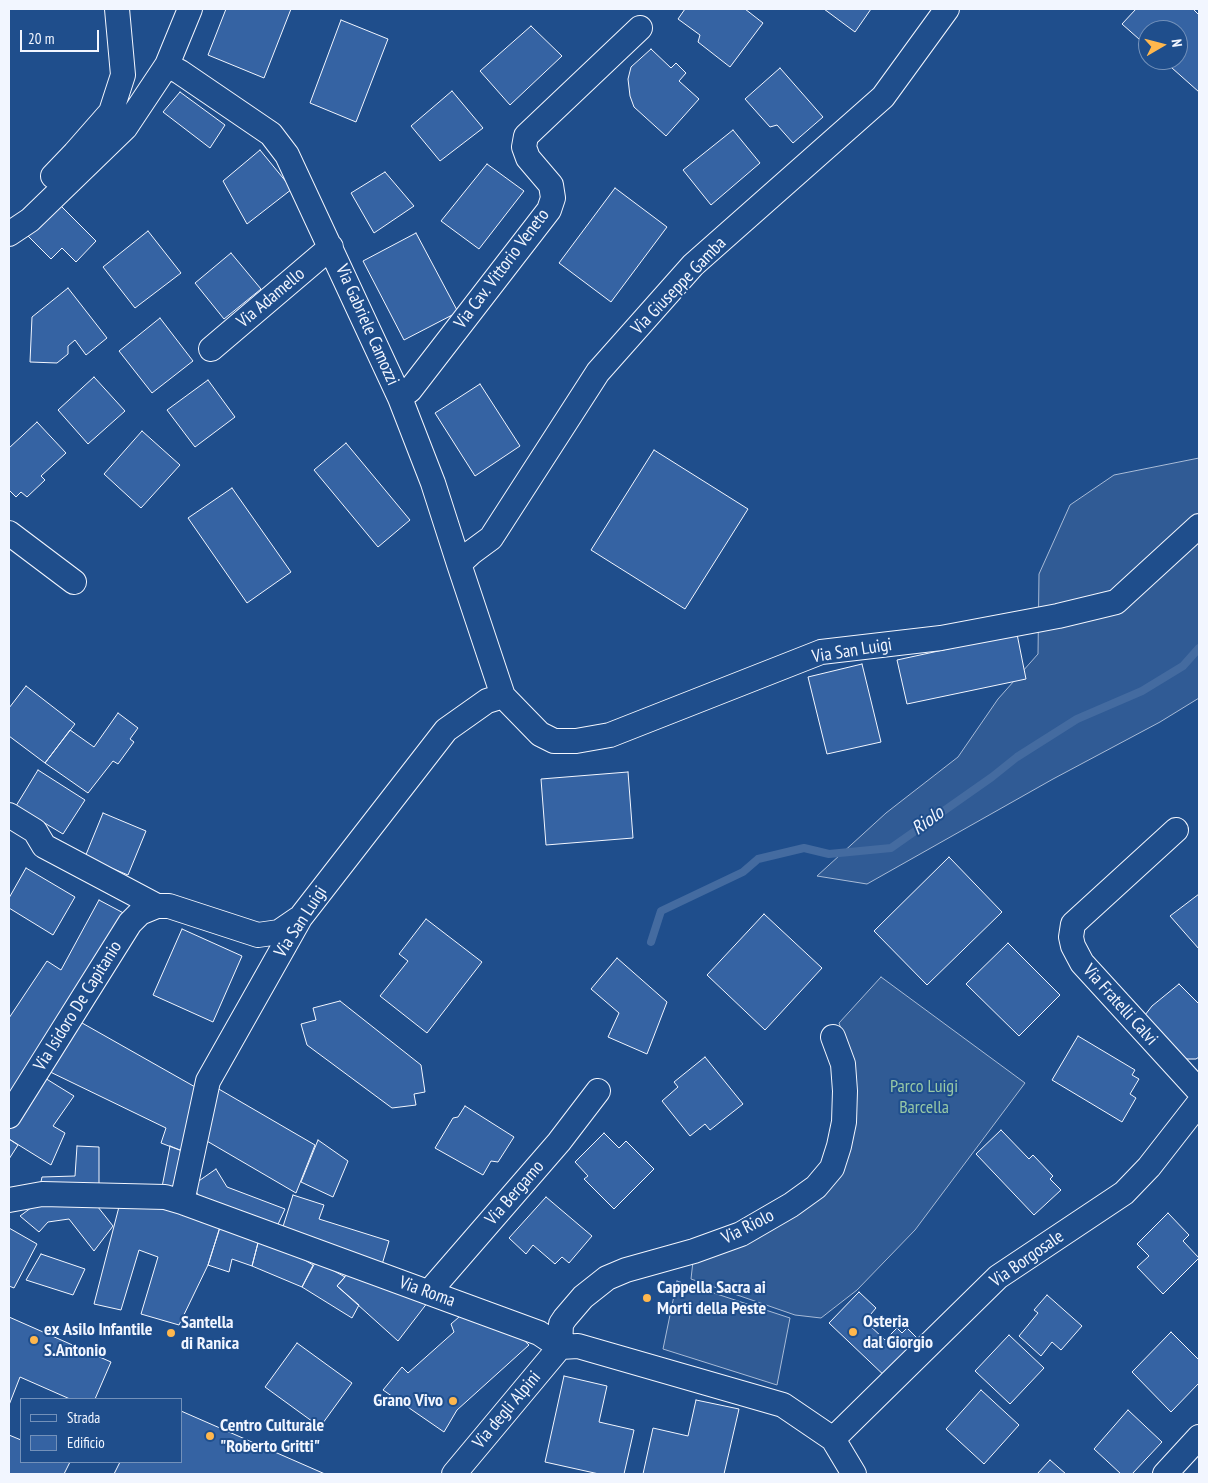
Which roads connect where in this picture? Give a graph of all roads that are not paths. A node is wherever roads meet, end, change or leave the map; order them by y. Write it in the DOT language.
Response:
graph roads {
  1 [pos="117,9"];
  2 [pos="190,9"];
  3 [pos="947,9"];
  4 [pos="640,28"];
  5 [pos="167,65"];
  6 [pos="30,220"];
  7 [pos="9,234"];
  8 [pos="331,247"];
  9 [pos="211,348"];
  10 [pos="400,398"];
  11 [pos="1199,526"];
  12 [pos="9,533"];
  13 [pos="458,564"];
  14 [pos="74,582"];
  15 [pos="486,643"];
  16 [pos="504,696"];
  17 [pos="9,815"];
  18 [pos="1176,830"];
  19 [pos="157,906"];
  20 [pos="300,918"];
  21 [pos="258,935"];
  22 [pos="269,973"];
  23 [pos="833,1037"];
  24 [pos="598,1091"];
  25 [pos="1199,1091"];
  26 [pos="1199,1103"];
  27 [pos="9,1116"];
  28 [pos="9,1200"];
  29 [pos="182,1202"];
  30 [pos="429,1292"];
  31 [pos="560,1346"];
  32 [pos="1199,1437"];
  33 [pos="833,1439"];
  34 [pos="454,1474"];
  35 [pos="854,1474"];
  36 [pos="1166,1474"];
  1 -- 6 [label="street"];
  2 -- 5 [label="street"];
  3 -- 13 [label="street, Via Giuseppe Gamba"];
  4 -- 10 [label="street, Via Cav. Vittorio Veneto"];
  5 -- 6 [label="street"];
  5 -- 8 [label="street, Via Gabriele Camozzi"];
  6 -- 7 [label="street"];
  8 -- 9 [label="street, Via Adamello"];
  8 -- 10 [label="street, Via Gabriele Camozzi"];
  10 -- 13 [label="street, Via Gabriele Camozzi"];
  11 -- 16 [label="street, Via San Luigi"];
  12 -- 14 [label="street"];
  13 -- 15 [label="street, Via Gabriele Camozzi"];
  15 -- 16 [label="street, Via San Luigi"];
  16 -- 20 [label="street, Via San Luigi"];
  17 -- 19 [label="street"];
  18 -- 25 [label="street, Via Fratelli Calvi"];
  19 -- 21 [label="street"];
  19 -- 27 [label="street, Via Isidoro De Capitanio"];
  20 -- 21 [label="street"];
  20 -- 22 [label="street, Via San Luigi"];
  21 -- 22 [label="street"];
  22 -- 29 [label="street, Via San Luigi"];
  23 -- 31 [label="street, Via Riolo"];
  24 -- 30 [label="street, Via Bergamo"];
  26 -- 33 [label="street, Via Borgosale"];
  28 -- 29 [label="street, Via Roma"];
  29 -- 30 [label="street, Via Roma"];
  30 -- 31 [label="street, Via Roma"];
  31 -- 33 [label="street, Via Roma"];
  31 -- 34 [label="street, Via degli Alpini"];
  32 -- 36 [label="street"];
  33 -- 35 [label="street"];
}
